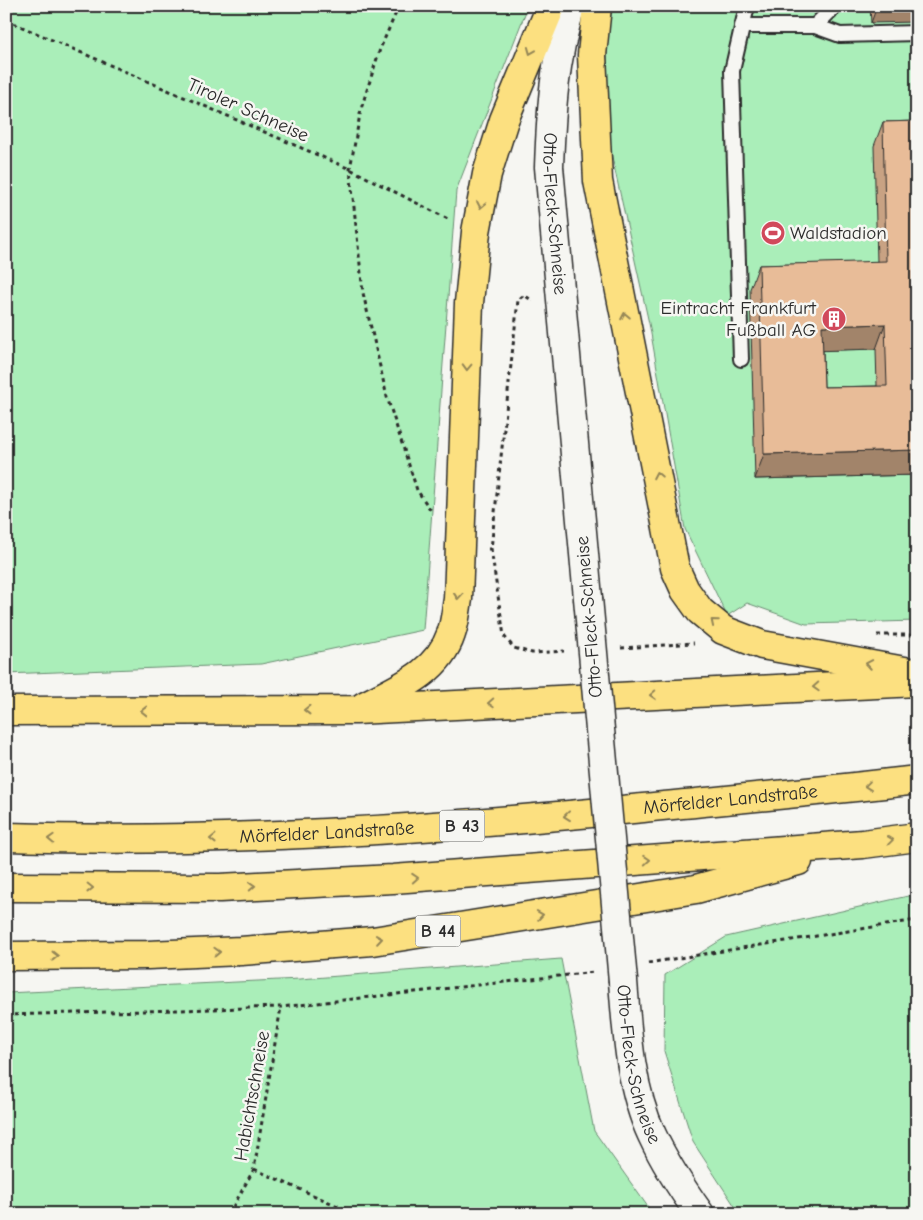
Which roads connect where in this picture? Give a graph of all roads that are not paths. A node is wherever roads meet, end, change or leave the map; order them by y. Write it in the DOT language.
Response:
graph roads {
  1 [pos="551,6"];
  2 [pos="572,6"];
  3 [pos="597,6"];
  4 [pos="747,6"];
  5 [pos="835,6"];
  6 [pos="742,26"];
  7 [pos="815,26"];
  8 [pos="917,33"];
  9 [pos="741,359"];
  10 [pos="917,673"];
  11 [pos="917,682"];
  12 [pos="356,710"];
  13 [pos="6,711"];
  14 [pos="917,780"];
  15 [pos="6,837"];
  16 [pos="917,837"];
  17 [pos="863,844"];
  18 [pos="6,887"];
  19 [pos="6,956"];
  20 [pos="700,1214"];
  1 -- 12 [label="highway, one-way"];
  2 -- 20 [label="street, Otto-Fleck-Schneise, bridge"];
  10 -- 3 [label="highway, one-way"];
  4 -- 6 [label="lane"];
  5 -- 7 [label="lane"];
  6 -- 7 [label="lane"];
  6 -- 9 [label="lane"];
  7 -- 8 [label="lane"];
  11 -- 12 [label="highway, one-way"];
  12 -- 13 [label="highway, one-way"];
  14 -- 15 [label="highway, Mörfelder Landstraße / B 43, one-way"];
  17 -- 16 [label="highway, one-way"];
  18 -- 17 [label="highway, one-way"];
  19 -- 17 [label="highway, B 44, one-way"];
}
